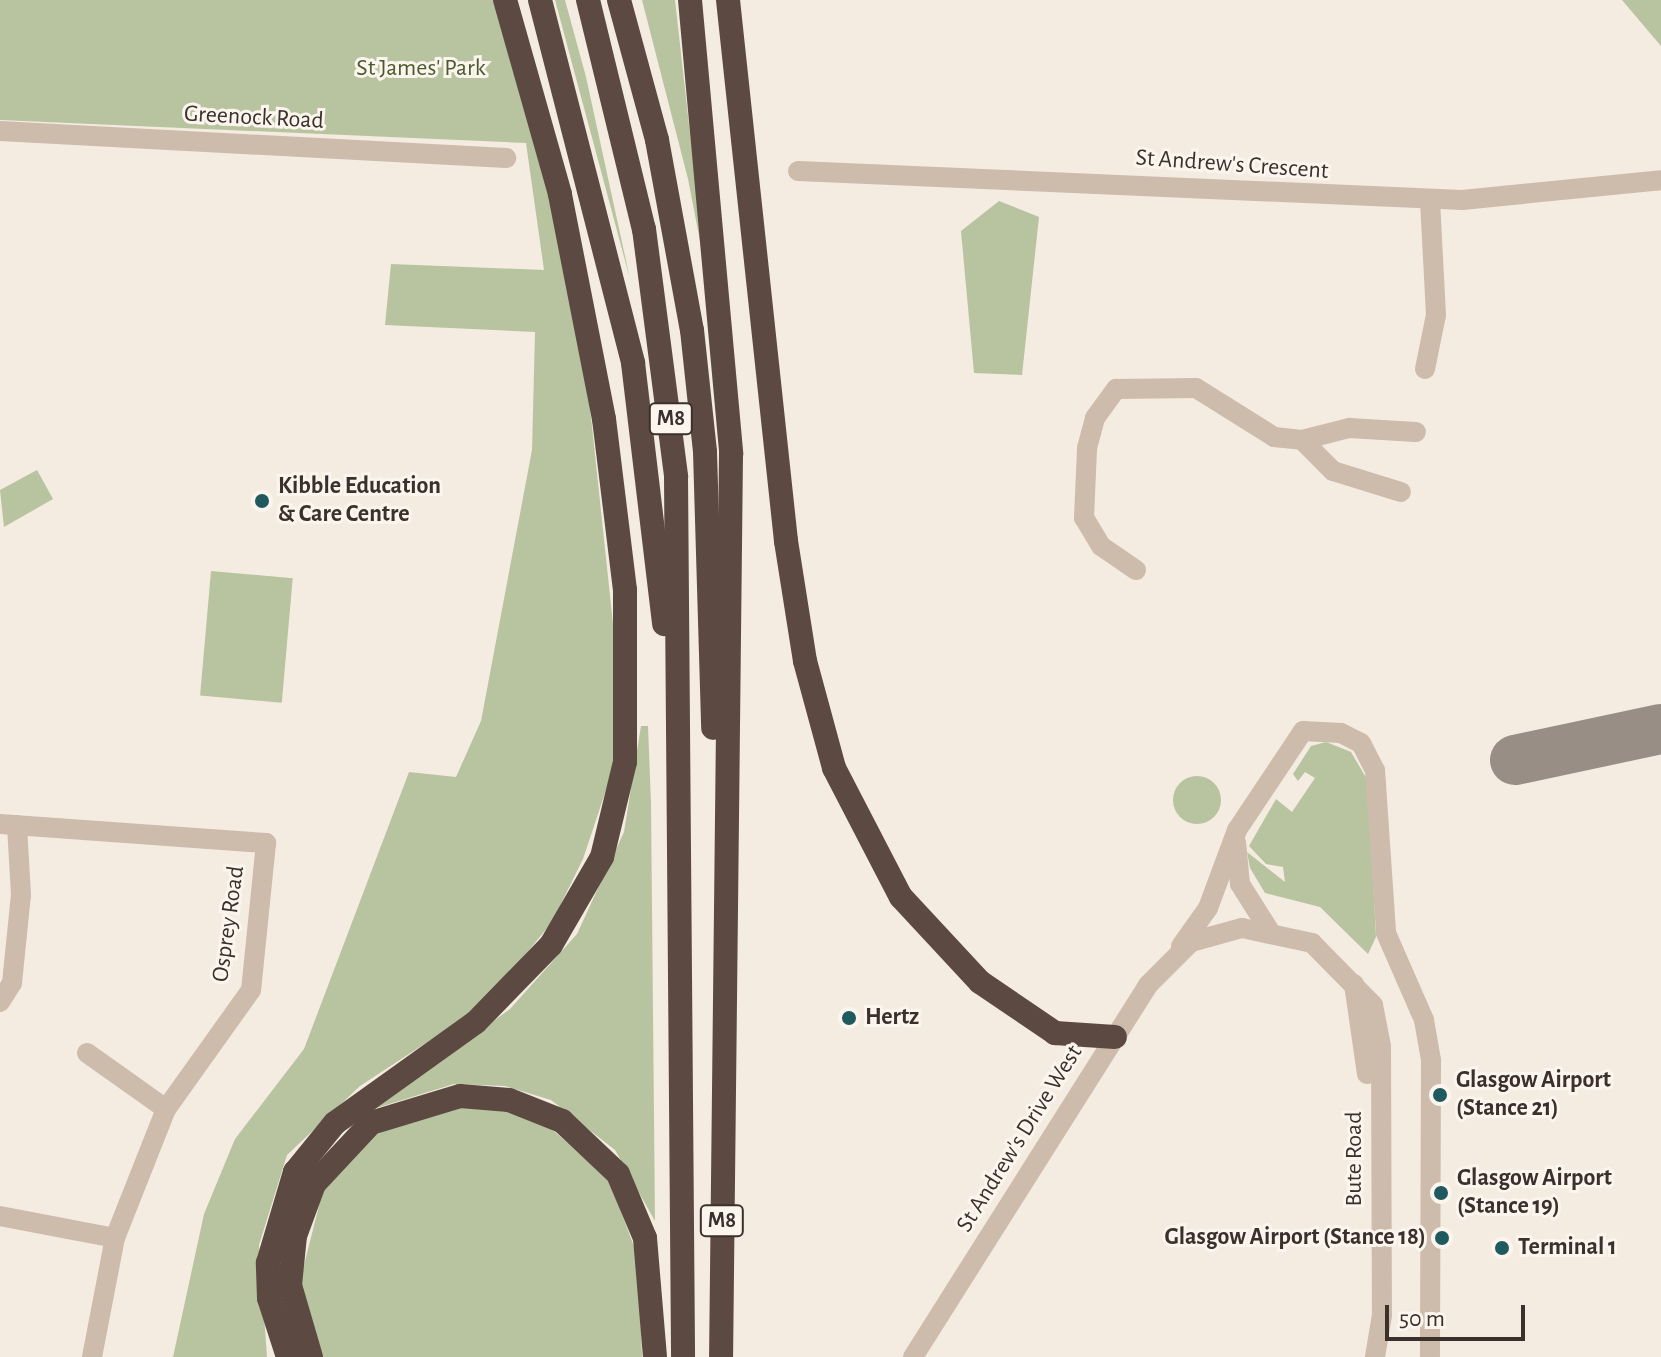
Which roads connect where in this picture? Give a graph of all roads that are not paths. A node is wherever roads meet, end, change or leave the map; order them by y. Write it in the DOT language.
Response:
graph roads {
  1 [pos="505,0"];
  2 [pos="540,0"];
  3 [pos="588,0"];
  4 [pos="619,0"];
  5 [pos="690,0"];
  6 [pos="728,0"];
  7 [pos="0,131"];
  8 [pos="506,158"];
  9 [pos="798,171"];
  10 [pos="1661,180"];
  11 [pos="1430,200"];
  12 [pos="1425,369"];
  13 [pos="1416,432"];
  14 [pos="1302,440"];
  15 [pos="1401,492"];
  16 [pos="1136,570"];
  17 [pos="8,824"];
  18 [pos="1237,830"];
  19 [pos="680,846"];
  20 [pos="1269,930"];
  21 [pos="1177,952"];
  22 [pos="0,1002"];
  23 [pos="1115,1037"];
  24 [pos="87,1053"];
  25 [pos="723,1085"];
  26 [pos="166,1109"];
  27 [pos="0,1216"];
  28 [pos="115,1238"];
  29 [pos="1370,1349"];
  30 [pos="92,1357"];
  31 [pos="288,1357"];
  32 [pos="311,1357"];
  33 [pos="655,1357"];
  34 [pos="683,1357"];
  35 [pos="721,1357"];
  36 [pos="913,1357"];
  37 [pos="1430,1357"];
  1 -- 31 [label="highway"];
  2 -- 19 [label="highway, M8"];
  3 -- 19 [label="highway, M8"];
  4 -- 25 [label="highway, M8"];
  5 -- 25 [label="highway, M8"];
  6 -- 23 [label="highway"];
  7 -- 8 [label="street, Greenock Road"];
  9 -- 11 [label="street, St Andrew's Crescent"];
  10 -- 11 [label="street, St Andrew's Crescent"];
  11 -- 12 [label="street"];
  13 -- 14 [label="street"];
  14 -- 15 [label="street"];
  14 -- 16 [label="street"];
  17 -- 22 [label="street"];
  17 -- 26 [label="street, Osprey Road"];
  18 -- 20 [label="street"];
  18 -- 21 [label="street, St Andrew's Drive West"];
  18 -- 37 [label="street, St Andrew's Drive West"];
  19 -- 34 [label="highway, M8"];
  20 -- 21 [label="street, St Andrew's Drive West"];
  20 -- 29 [label="street, Bute Road"];
  21 -- 23 [label="street, St Andrew's Drive West"];
  23 -- 36 [label="street, St Andrew's Drive West"];
  24 -- 26 [label="street"];
  25 -- 35 [label="highway, M8"];
  26 -- 28 [label="street, Osprey Road"];
  27 -- 28 [label="street"];
  28 -- 30 [label="street, Osprey Road"];
  32 -- 33 [label="highway"];
}
